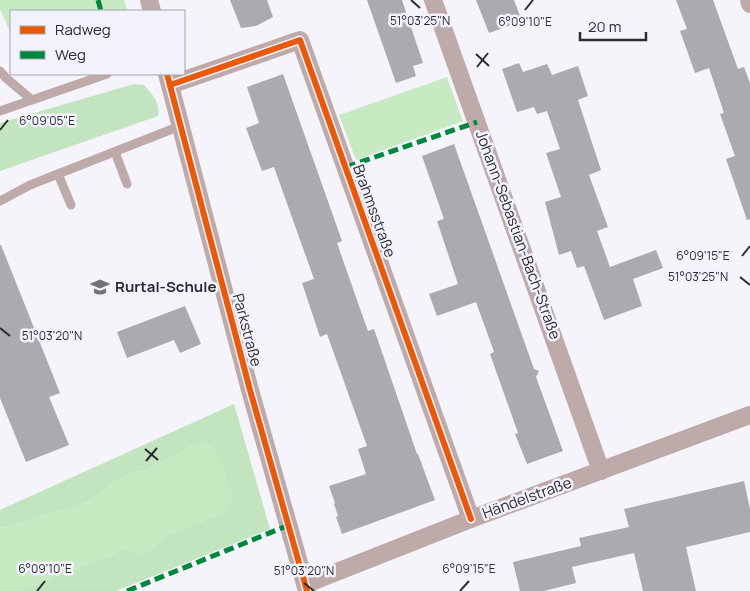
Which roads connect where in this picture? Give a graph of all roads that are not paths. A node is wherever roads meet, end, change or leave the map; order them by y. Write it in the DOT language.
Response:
graph roads {
  1 [pos="433,0"];
  2 [pos="748,0"];
  3 [pos="750,4"];
  4 [pos="0,71"];
  5 [pos="185,74"];
  6 [pos="104,75"];
  7 [pos="182,75"];
  8 [pos="169,79"];
  9 [pos="32,100"];
  10 [pos="0,111"];
  11 [pos="180,126"];
  12 [pos="115,152"];
  13 [pos="58,174"];
  14 [pos="127,184"];
  15 [pos="0,201"];
  16 [pos="70,206"];
  17 [pos="750,415"];
  18 [pos="601,471"];
  19 [pos="471,519"];
  20 [pos="306,588"];
  1 -- 18 [label="street, Johann-Sebastian-Bach-Straße"];
  2 -- 3 [label="street"];
  4 -- 9 [label="lane"];
  5 -- 19 [label="street, Brahmsstraße"];
  6 -- 9 [label="lane"];
  7 -- 8 [label="street, Brahmsstraße"];
  8 -- 11 [label="street, Parkstraße"];
  9 -- 10 [label="lane"];
  11 -- 12 [label="lane"];
  11 -- 20 [label="street, Parkstraße"];
  12 -- 13 [label="lane"];
  12 -- 14 [label="lane"];
  13 -- 15 [label="lane"];
  13 -- 16 [label="lane"];
  17 -- 18 [label="street, Händelstraße"];
  18 -- 19 [label="street, Händelstraße"];
  19 -- 20 [label="street, Händelstraße"];
}
